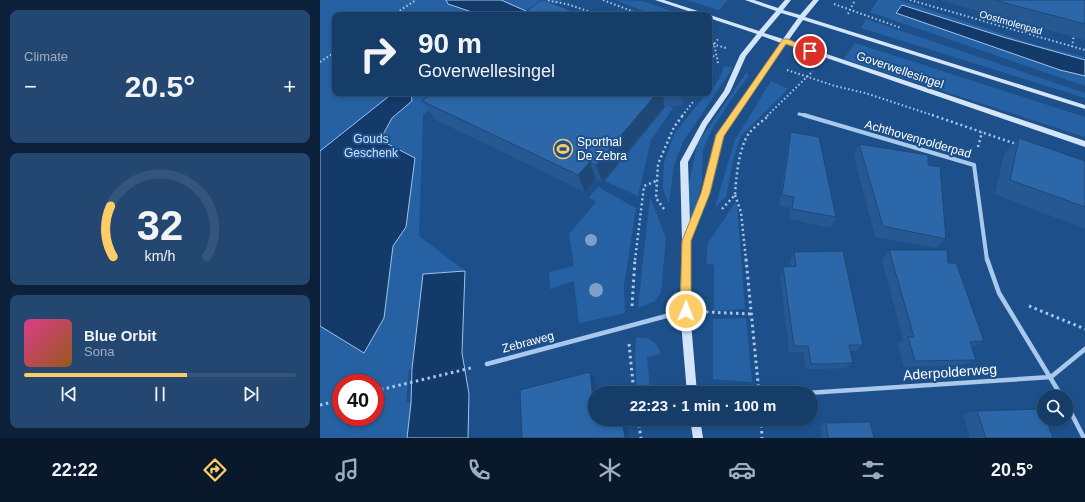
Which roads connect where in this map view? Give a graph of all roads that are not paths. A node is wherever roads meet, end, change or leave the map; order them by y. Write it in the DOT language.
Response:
graph roads {
  1 [pos="658,0"];
  2 [pos="748,0"];
  3 [pos="788,0"];
  4 [pos="816,0"];
  5 [pos="780,10"];
  6 [pos="698,12"];
  7 [pos="712,16"];
  8 [pos="801,18"];
  9 [pos="761,33"];
  10 [pos="785,41"];
  11 [pos="1085,107"];
  12 [pos="799,114"];
  13 [pos="1085,144"];
  14 [pos="686,241"];
  15 [pos="686,311"];
  16 [pos="1085,349"];
  17 [pos="487,364"];
  18 [pos="1051,377"];
  19 [pos="691,386"];
  20 [pos="1058,390"];
  21 [pos="818,392"];
  22 [pos="1073,417"];
  23 [pos="696,426"];
  24 [pos="698,438"];
  25 [pos="1084,438"];
  1 -- 6 [label="street, Goverwellesingel"];
  2 -- 5 [label="street, Goverwellesingel"];
  3 -- 5 [label="street"];
  4 -- 8 [label="street"];
  5 -- 8 [label="street, Goverwellesingel"];
  5 -- 9 [label="street"];
  7 -- 9 [label="street, Goverwellesingel"];
  8 -- 10 [label="street"];
  8 -- 11 [label="street, Goverwellesingel"];
  9 -- 10 [label="street, Goverwellesingel"];
  9 -- 14 [label="street"];
  10 -- 13 [label="street, Goverwellesingel"];
  10 -- 14 [label="street"];
  12 -- 18 [label="street, Achthovenpolderpad"];
  14 -- 15 [label="street"];
  15 -- 17 [label="street, Zebraweg"];
  15 -- 19 [label="street"];
  16 -- 18 [label="street"];
  18 -- 20 [label="street, Achthovenpolderpad"];
  18 -- 21 [label="street, Aderpolderweg"];
  22 -- 25 [label="street"];
  23 -- 24 [label="street"];
}
